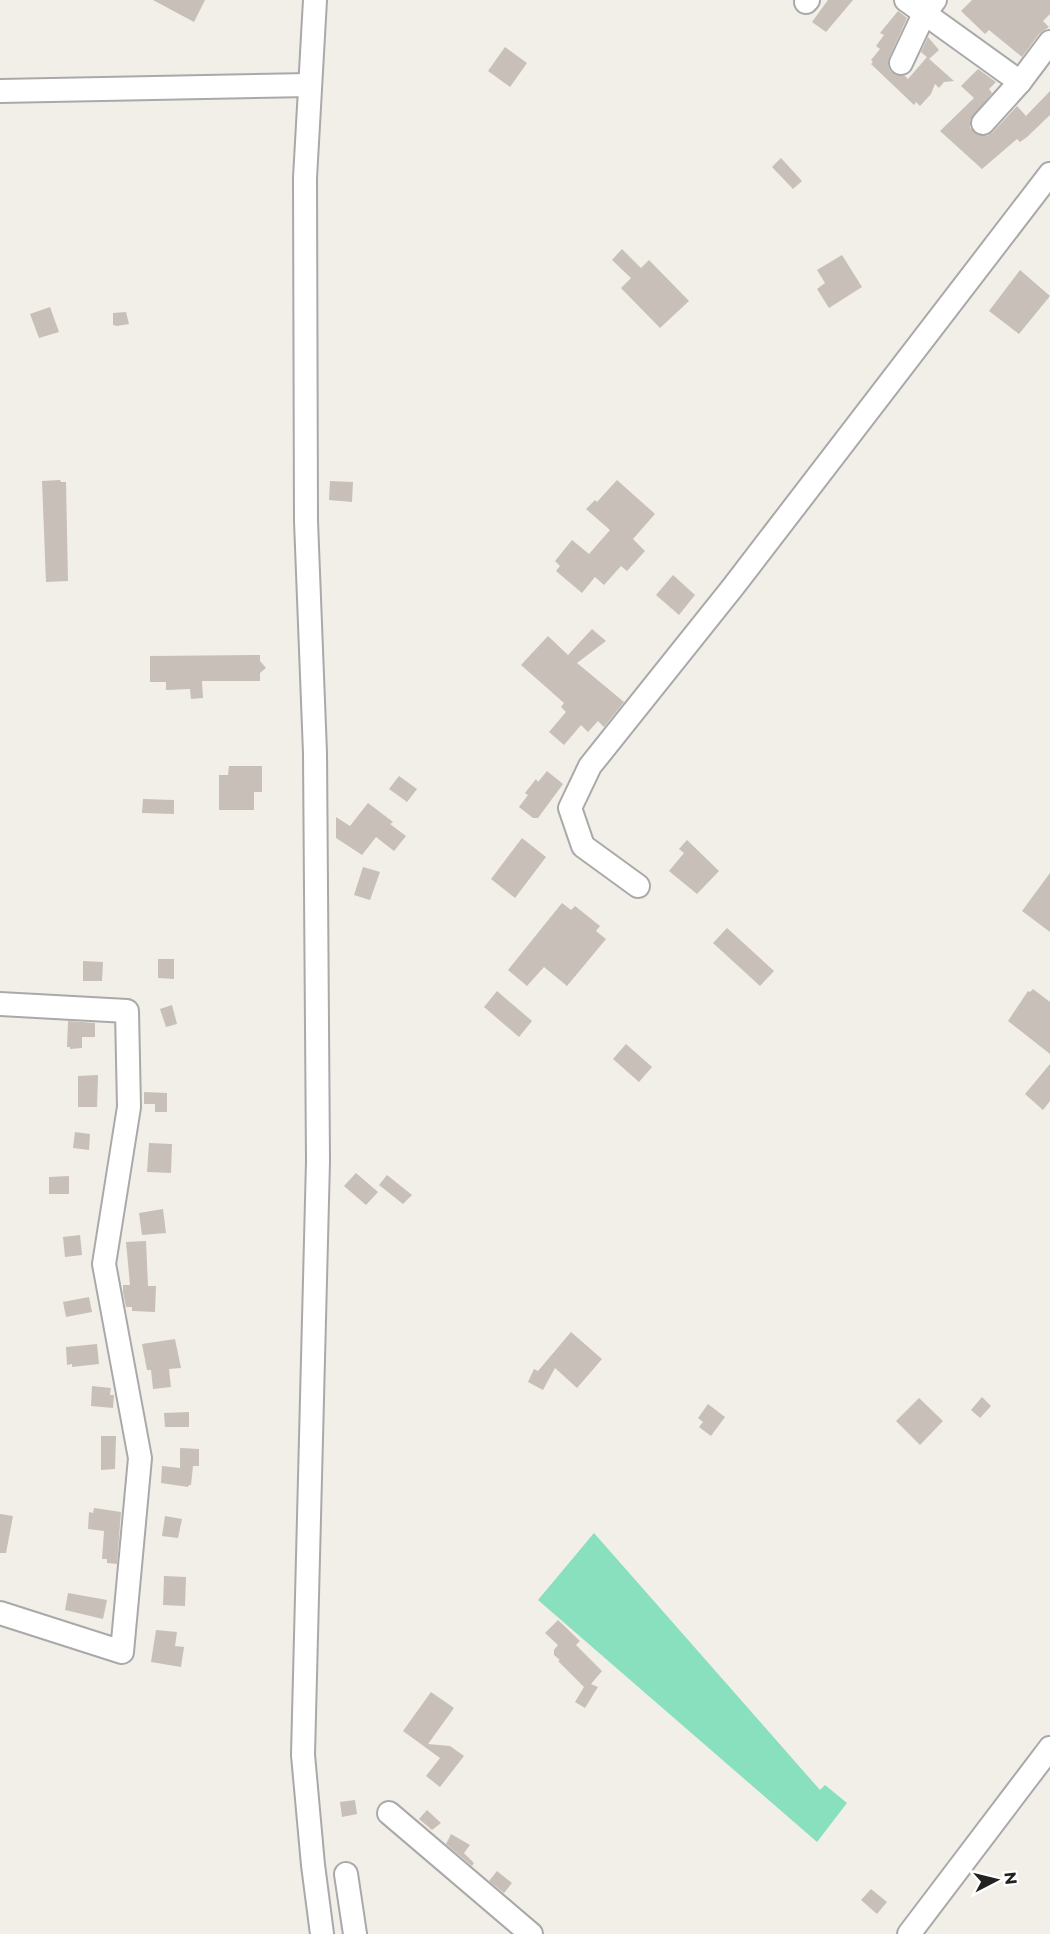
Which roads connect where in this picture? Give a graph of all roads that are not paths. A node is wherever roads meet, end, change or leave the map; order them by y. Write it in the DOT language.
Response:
graph roads {
  1 [pos="315,0"];
  2 [pos="906,0"];
  3 [pos="930,7"];
  4 [pos="1050,42"];
  5 [pos="901,63"];
  6 [pos="1020,82"];
  7 [pos="310,85"];
  8 [pos="0,91"];
  9 [pos="983,123"];
  10 [pos="1050,174"];
  11 [pos="638,886"];
  12 [pos="0,1004"];
  13 [pos="0,1613"];
  14 [pos="1050,1748"];
  15 [pos="389,1813"];
  16 [pos="346,1874"];
  17 [pos="322,1934"];
  18 [pos="355,1934"];
  19 [pos="531,1934"];
  20 [pos="909,1934"];
  1 -- 7 [label="street"];
  2 -- 3 [label="street"];
  3 -- 5 [label="street"];
  3 -- 6 [label="street"];
  4 -- 6 [label="street"];
  6 -- 9 [label="street"];
  7 -- 8 [label="street"];
  7 -- 17 [label="street"];
  10 -- 11 [label="street"];
  12 -- 13 [label="street"];
  14 -- 20 [label="street"];
  15 -- 19 [label="street"];
  16 -- 18 [label="street"];
}
